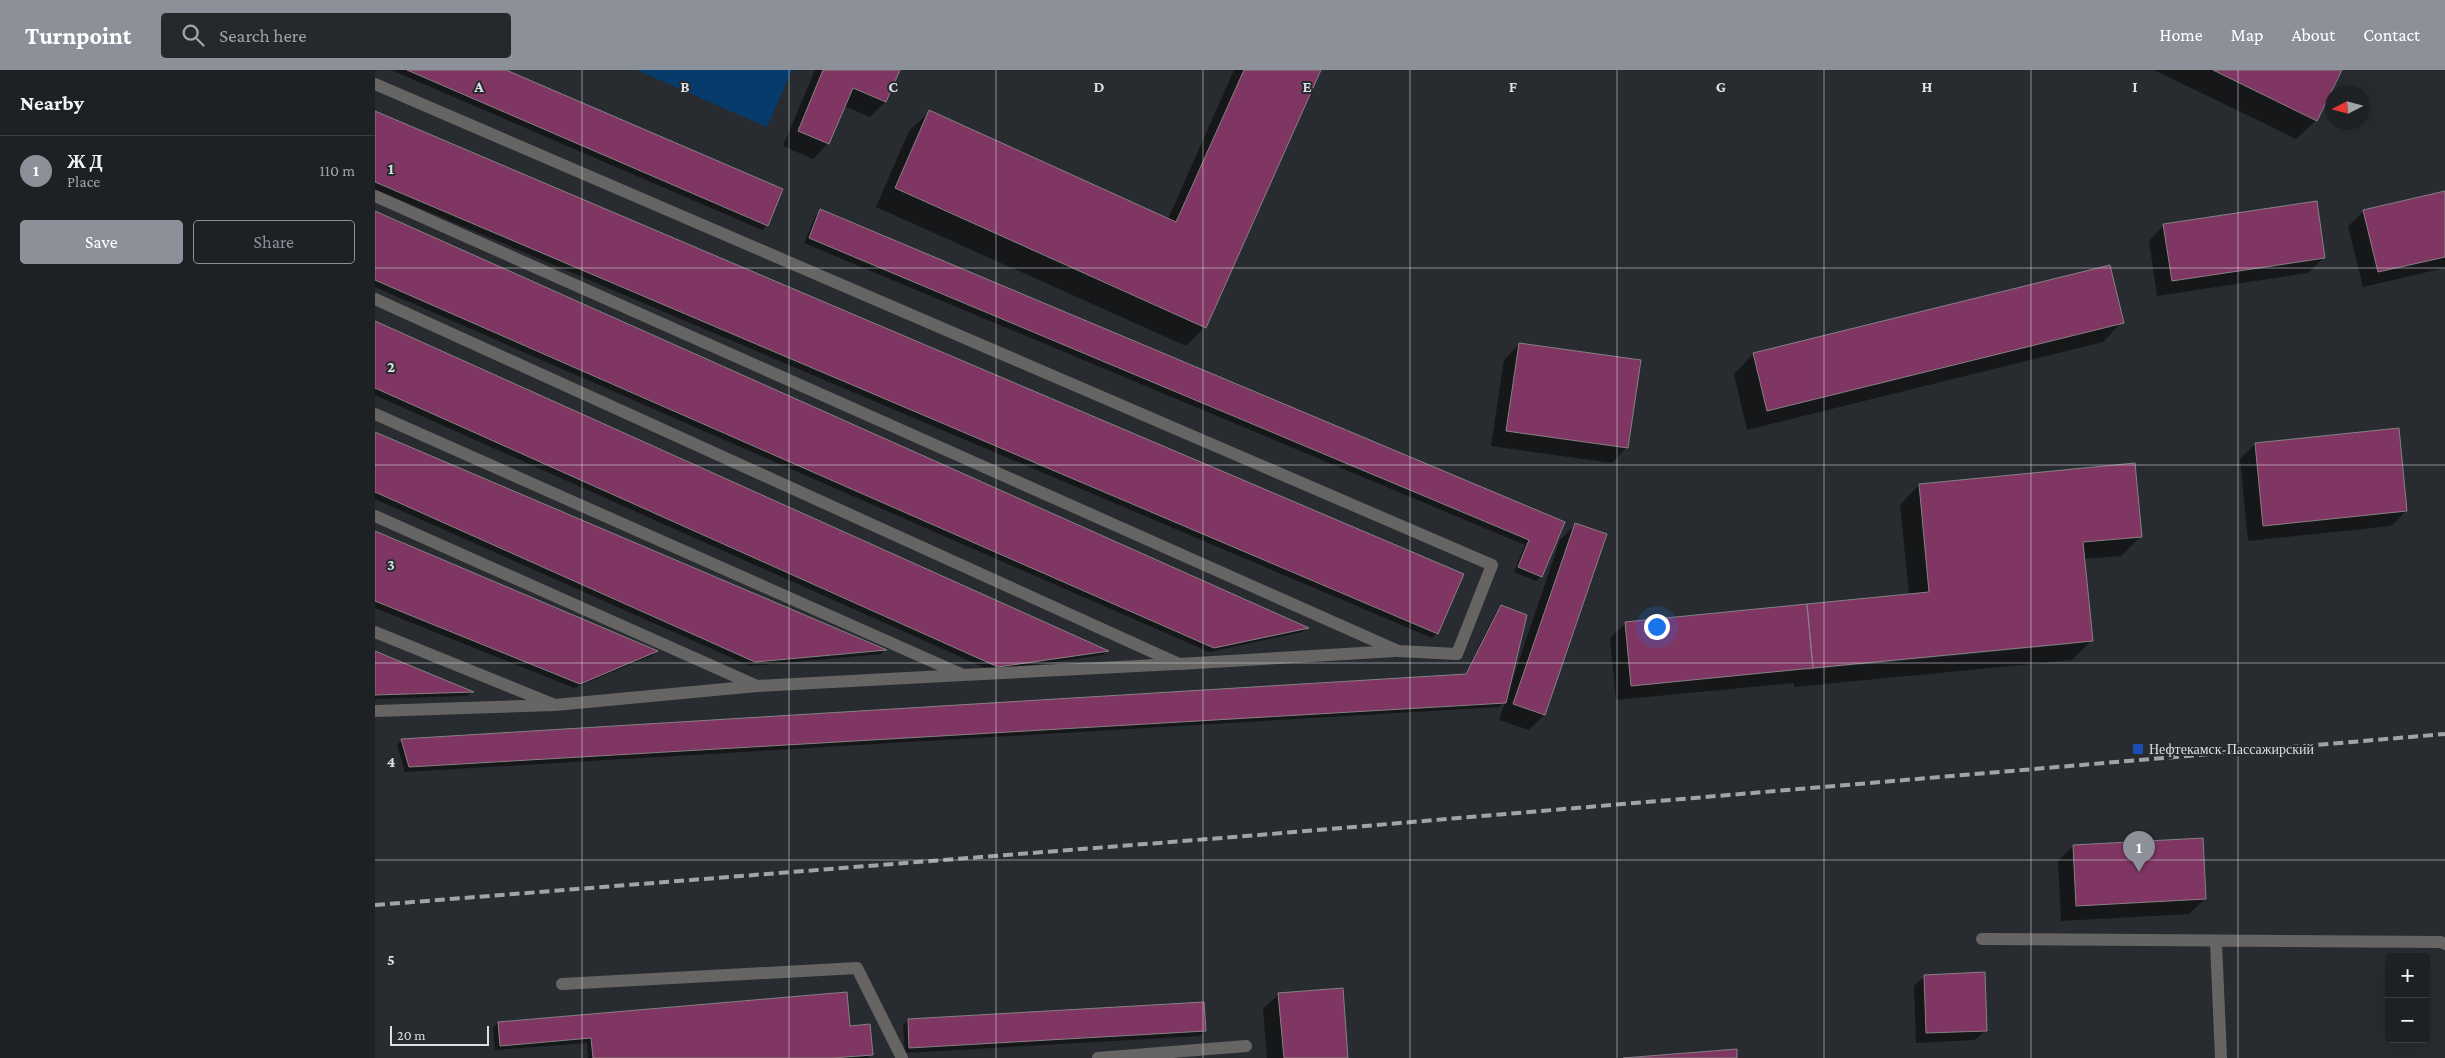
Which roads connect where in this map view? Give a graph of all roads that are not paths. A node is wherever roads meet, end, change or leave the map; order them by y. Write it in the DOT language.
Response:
graph roads {
  1 [pos="375,84"];
  2 [pos="375,196"];
  3 [pos="375,299"];
  4 [pos="375,414"];
  5 [pos="375,516"];
  6 [pos="375,632"];
  7 [pos="1398,651"];
  8 [pos="1179,664"];
  9 [pos="963,675"];
  10 [pos="757,686"];
  11 [pos="555,705"];
  12 [pos="375,711"];
  13 [pos="1982,940"];
  14 [pos="2216,942"];
  15 [pos="2445,944"];
  16 [pos="562,984"];
  17 [pos="1247,1046"];
  18 [pos="902,1058"];
  19 [pos="1098,1058"];
  20 [pos="2221,1058"];
  1 -- 7 [label="lane"];
  2 -- 7 [label="lane"];
  3 -- 8 [label="lane"];
  4 -- 9 [label="lane"];
  5 -- 10 [label="lane"];
  6 -- 11 [label="lane"];
  7 -- 8 [label="lane"];
  8 -- 9 [label="lane"];
  9 -- 10 [label="lane"];
  10 -- 11 [label="lane"];
  11 -- 12 [label="lane"];
  13 -- 14 [label="lane"];
  14 -- 15 [label="lane"];
  14 -- 20 [label="lane"];
  16 -- 18 [label="lane"];
  17 -- 19 [label="lane"];
}
